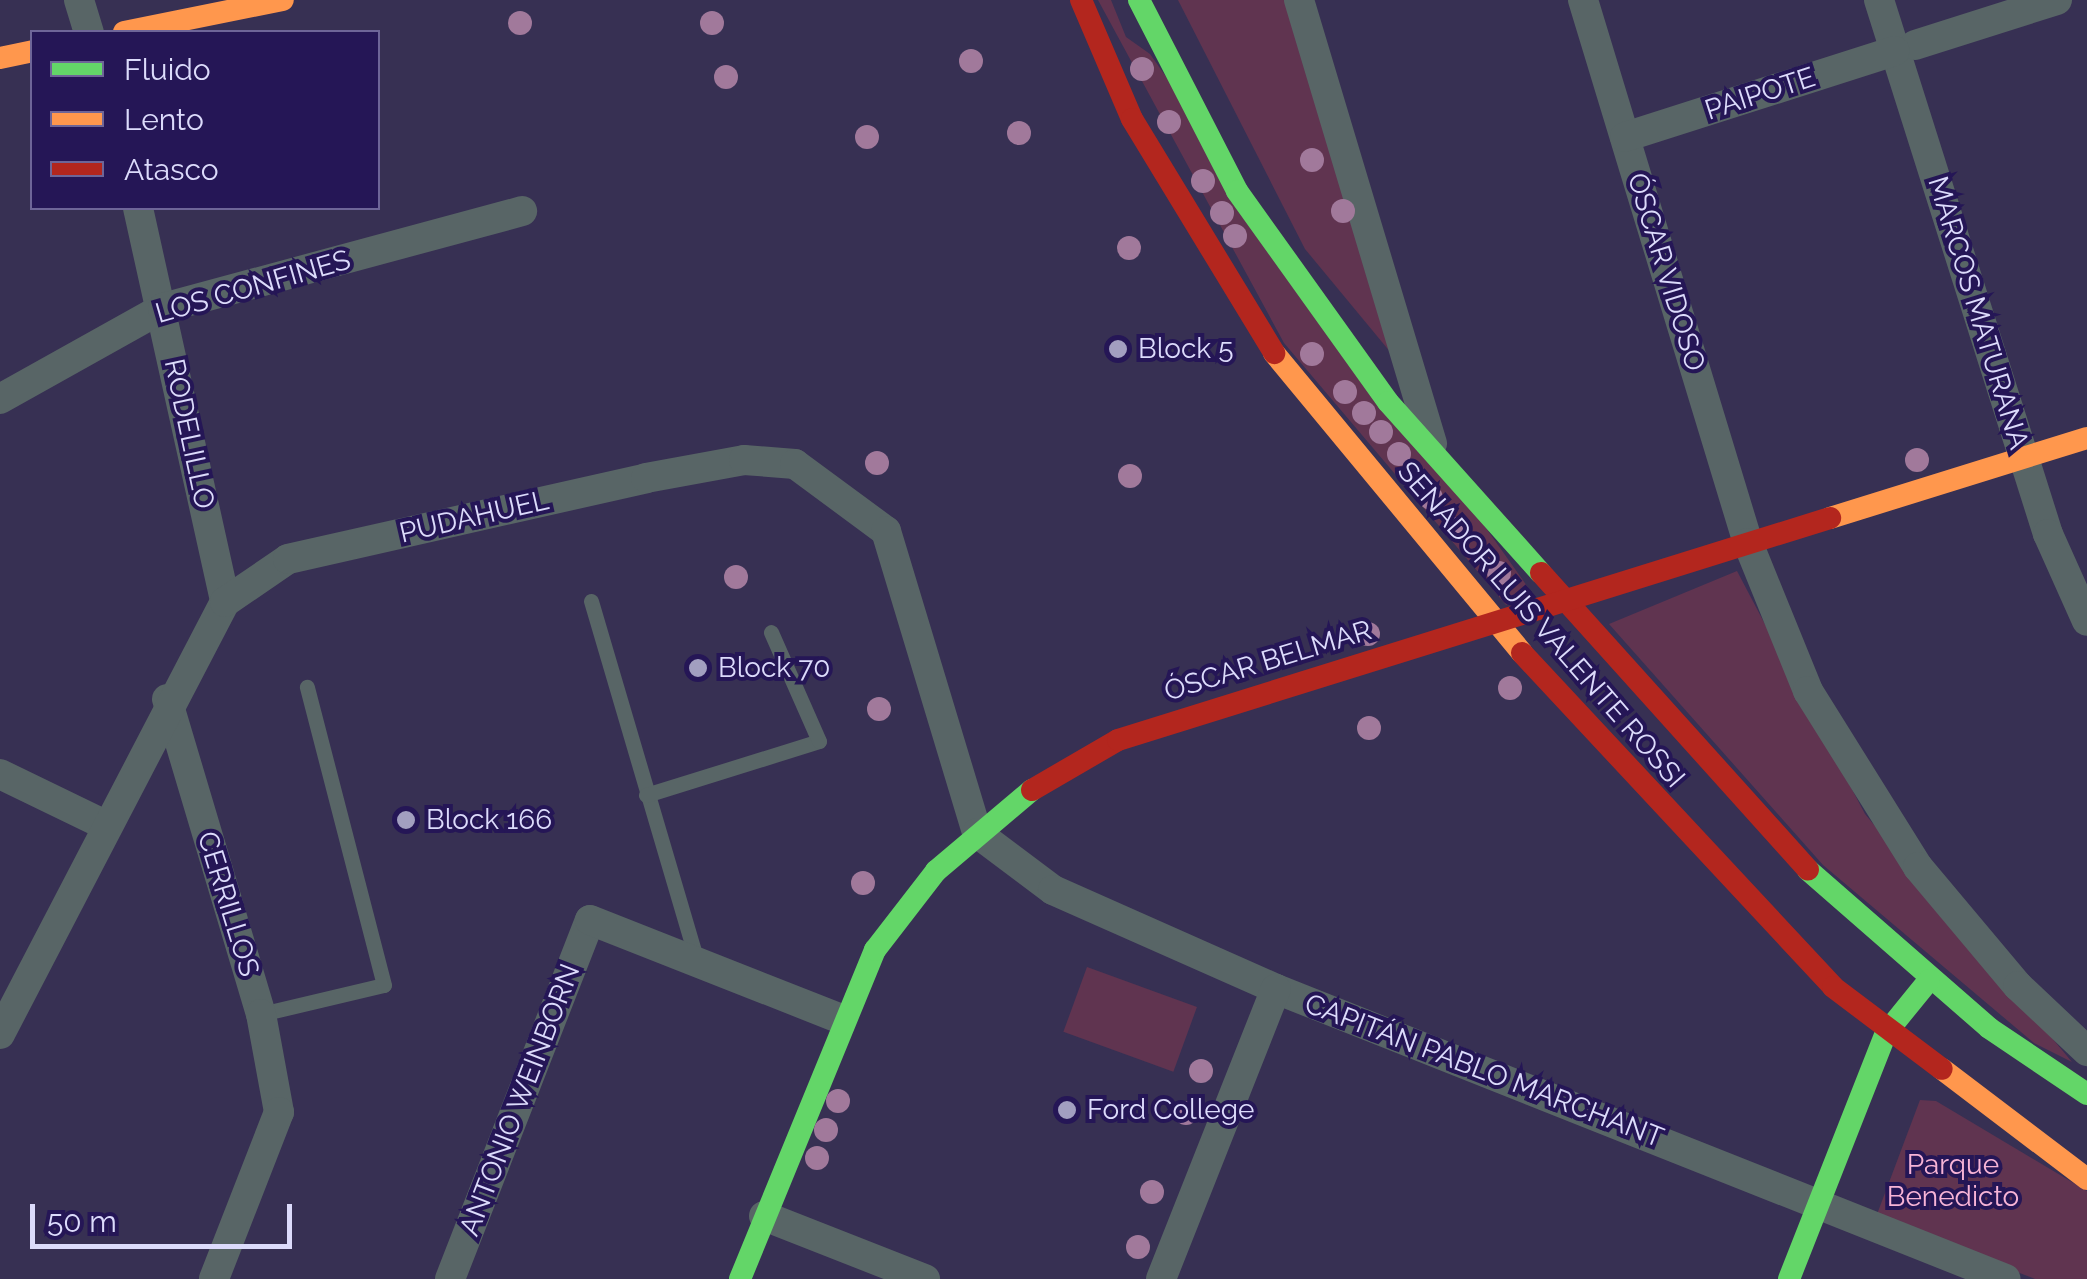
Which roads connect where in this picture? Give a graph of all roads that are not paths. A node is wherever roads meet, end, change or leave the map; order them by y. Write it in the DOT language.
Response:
graph roads {
  1 [pos="79,0"];
  2 [pos="283,0"];
  3 [pos="1081,0"];
  4 [pos="1139,0"];
  5 [pos="1299,0"];
  6 [pos="1583,0"];
  7 [pos="1880,0"];
  8 [pos="2057,0"];
  9 [pos="88,30"];
  10 [pos="134,30"];
  11 [pos="1905,48"];
  12 [pos="30,52"];
  13 [pos="0,58"];
  14 [pos="1625,137"];
  15 [pos="138,210"];
  16 [pos="522,211"];
  17 [pos="163,308"];
  18 [pos="0,398"];
  19 [pos="2087,438"];
  20 [pos="1435,456"];
  21 [pos="2023,458"];
  22 [pos="1748,544"];
  23 [pos="591,601"];
  24 [pos="1563,601"];
  25 [pos="224,602"];
  26 [pos="2087,621"];
  27 [pos="1493,623"];
  28 [pos="771,632"];
  29 [pos="307,687"];
  30 [pos="166,699"];
  31 [pos="0,774"];
  32 [pos="646,794"];
  33 [pos="103,824"];
  34 [pos="978,833"];
  35 [pos="697,963"];
  36 [pos="1929,980"];
  37 [pos="1276,989"];
  38 [pos="261,1014"];
  39 [pos="841,1020"];
  40 [pos="0,1034"];
  41 [pos="1886,1034"];
  42 [pos="2087,1050"];
  43 [pos="2087,1094"];
  44 [pos="2087,1179"];
  45 [pos="1819,1202"];
  46 [pos="764,1216"];
  47 [pos="214,1279"];
  48 [pos="450,1279"];
  49 [pos="740,1279"];
  50 [pos="925,1279"];
  51 [pos="1161,1279"];
  52 [pos="1789,1279"];
  53 [pos="2006,1279"];
  1 -- 9 [label="street"];
  2 -- 10 [label="main road"];
  3 -- 27 [label="main road, SENADOR LUIS VALENTE ROSSI"];
  4 -- 20 [label="main road, SENADOR LUIS VALENTE ROSSI"];
  5 -- 20 [label="street"];
  6 -- 14 [label="street, ÓSCAR VIDOSO"];
  7 -- 11 [label="street, MARCOS MATURANA"];
  8 -- 11 [label="street, PAIPOTE"];
  11 -- 14 [label="street, PAIPOTE"];
  11 -- 21 [label="street, MARCOS MATURANA"];
  12 -- 13 [label="main road"];
  14 -- 22 [label="street, ÓSCAR VIDOSO"];
  15 -- 17 [label="street, RODELILLO"];
  16 -- 17 [label="street, LOS CONFINES"];
  17 -- 18 [label="street, LOS CONFINES"];
  17 -- 25 [label="street, RODELILLO"];
  19 -- 21 [label="main road, ÓSCAR BELMAR"];
  20 -- 24 [label="main road, SENADOR LUIS VALENTE ROSSI"];
  21 -- 22 [label="main road, ÓSCAR BELMAR"];
  21 -- 26 [label="street, MARCOS MATURANA"];
  22 -- 24 [label="main road, ÓSCAR BELMAR"];
  22 -- 42 [label="street, ÓSCAR VIDOSO"];
  23 -- 32 [label="lane"];
  24 -- 27 [label="main road, ÓSCAR BELMAR"];
  24 -- 36 [label="main road, SENADOR LUIS VALENTE ROSSI"];
  25 -- 30 [label="street, PUDAHUEL"];
  25 -- 34 [label="street, PUDAHUEL"];
  27 -- 34 [label="main road, ÓSCAR BELMAR"];
  27 -- 41 [label="main road, SENADOR LUIS VALENTE ROSSI"];
  28 -- 32 [label="lane"];
  29 -- 38 [label="lane"];
  30 -- 33 [label="street, PUDAHUEL"];
  30 -- 38 [label="street, CERRILLOS"];
  31 -- 33 [label="street"];
  32 -- 35 [label="lane"];
  33 -- 40 [label="street, PUDAHUEL"];
  34 -- 37 [label="street, CAPITÁN PABLO MARCHANT"];
  34 -- 39 [label="main road, ÓSCAR BELMAR"];
  35 -- 39 [label="street"];
  35 -- 48 [label="street, ANTONIO WEINBORN"];
  36 -- 41 [label="main road"];
  36 -- 43 [label="main road, SENADOR LUIS VALENTE ROSSI"];
  37 -- 45 [label="street, CAPITÁN PABLO MARCHANT"];
  37 -- 51 [label="street"];
  38 -- 47 [label="street, CERRILLOS"];
  39 -- 46 [label="main road, ÓSCAR BELMAR"];
  41 -- 44 [label="main road, SENADOR LUIS VALENTE ROSSI"];
  41 -- 45 [label="main road"];
  45 -- 52 [label="main road"];
  45 -- 53 [label="street, CAPITÁN PABLO MARCHANT"];
  46 -- 49 [label="main road, ÓSCAR BELMAR"];
  46 -- 50 [label="street"];
}
